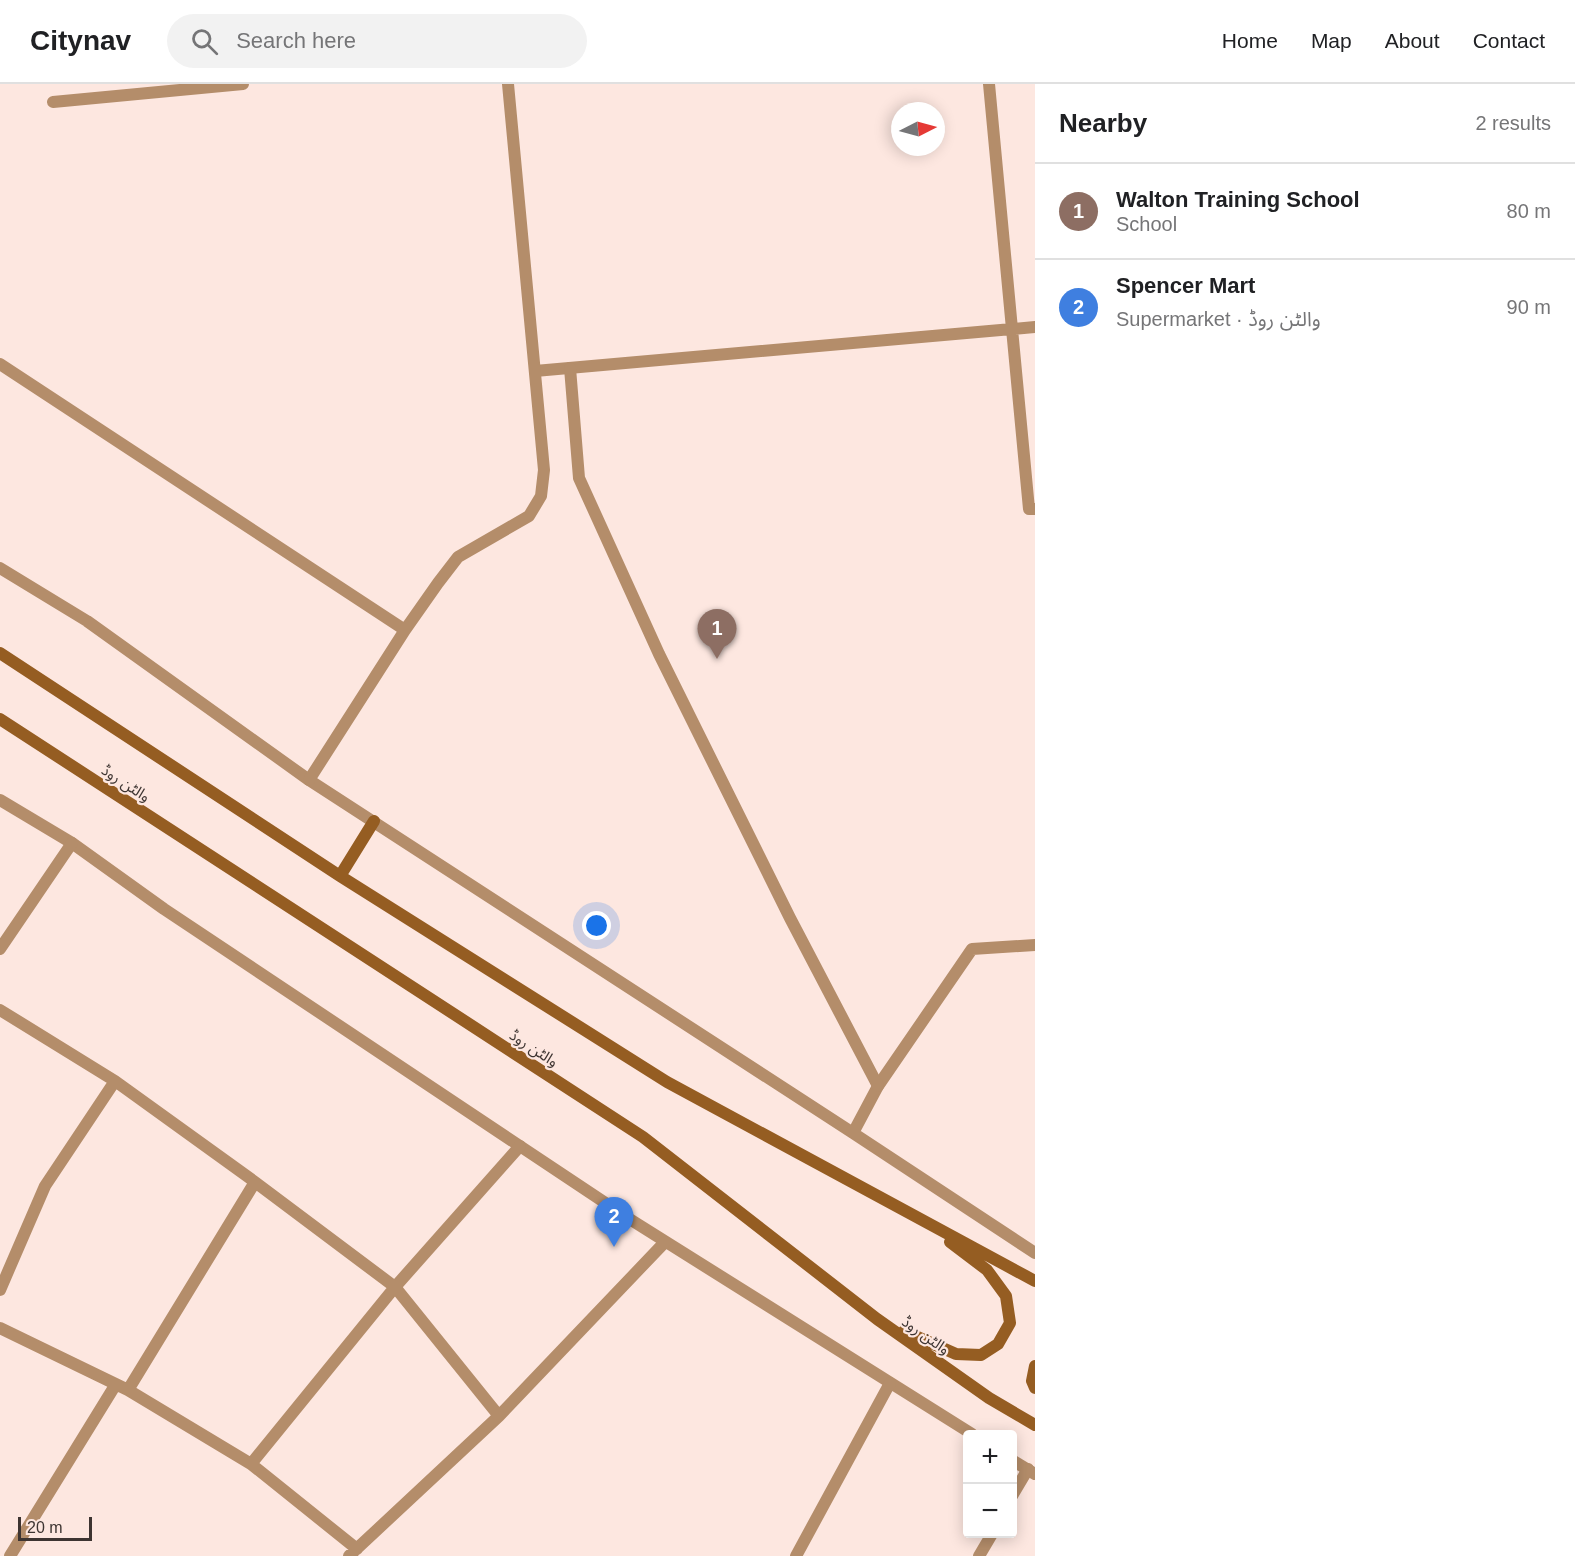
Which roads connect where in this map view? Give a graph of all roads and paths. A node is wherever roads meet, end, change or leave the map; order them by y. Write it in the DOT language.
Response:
graph roads {
  1 [pos="243,84"];
  2 [pos="507,84"];
  3 [pos="989,84"];
  4 [pos="53,102"];
  5 [pos="1035,327"];
  6 [pos="1012,329"];
  7 [pos="0,364"];
  8 [pos="570,368"];
  9 [pos="535,371"];
  10 [pos="1035,509"];
  11 [pos="0,568"];
  12 [pos="405,630"];
  13 [pos="0,653"];
  14 [pos="0,719"];
  15 [pos="309,780"];
  16 [pos="0,800"];
  17 [pos="374,821"];
  18 [pos="72,843"];
  19 [pos="340,876"];
  20 [pos="1035,945"];
  21 [pos="0,949"];
  22 [pos="0,1010"];
  23 [pos="115,1081"];
  24 [pos="878,1086"];
  25 [pos="853,1133"];
  26 [pos="520,1146"];
  27 [pos="255,1182"];
  28 [pos="918,1218"];
  29 [pos="665,1242"];
  30 [pos="1035,1253"];
  31 [pos="1035,1281"];
  32 [pos="395,1287"];
  33 [pos="0,1290"];
  34 [pos="877,1319"];
  35 [pos="0,1328"];
  36 [pos="1035,1366"];
  37 [pos="890,1383"];
  38 [pos="116,1384"];
  39 [pos="1035,1388"];
  40 [pos="128,1390"];
  41 [pos="499,1416"];
  42 [pos="1035,1425"];
  43 [pos="966,1430"];
  44 [pos="1017,1463"];
  45 [pos="251,1464"];
  46 [pos="1031,1472"];
  47 [pos="1017,1490"];
  48 [pos="989,1538"];
  49 [pos="353,1552"];
  50 [pos="10,1556"];
  51 [pos="796,1556"];
  52 [pos="979,1556"];
  1 -- 4 [label="street"];
  2 -- 9 [label="street"];
  3 -- 6 [label="street"];
  5 -- 6 [label="street"];
  6 -- 8 [label="street"];
  6 -- 10 [label="street"];
  7 -- 12 [label="street"];
  8 -- 9 [label="street"];
  8 -- 24 [label="street"];
  9 -- 12 [label="street"];
  11 -- 15 [label="street"];
  12 -- 15 [label="street"];
  13 -- 19 [label="main road"];
  14 -- 34 [label="main road, والٹن روڈ"];
  15 -- 17 [label="street"];
  16 -- 18 [label="street"];
  17 -- 19 [label="main road"];
  17 -- 25 [label="street"];
  18 -- 21 [label="street"];
  18 -- 26 [label="street"];
  19 -- 28 [label="main road"];
  20 -- 24 [label="street"];
  22 -- 23 [label="street"];
  23 -- 27 [label="street"];
  23 -- 33 [label="street"];
  24 -- 25 [label="street"];
  25 -- 30 [label="street"];
  26 -- 29 [label="street"];
  26 -- 32 [label="street"];
  27 -- 32 [label="street"];
  27 -- 40 [label="street"];
  28 -- 31 [label="main road"];
  28 -- 34 [label="main road"];
  29 -- 37 [label="street"];
  29 -- 41 [label="street"];
  32 -- 41 [label="street"];
  32 -- 45 [label="street"];
  34 -- 42 [label="main road, والٹن روڈ"];
  35 -- 38 [label="street"];
  36 -- 39 [label="main road"];
  37 -- 43 [label="street"];
  37 -- 51 [label="street"];
  38 -- 40 [label="street"];
  38 -- 50 [label="street"];
  40 -- 45 [label="street"];
  41 -- 49 [label="street"];
  44 -- 46 [label="street"];
  45 -- 49 [label="street"];
  46 -- 47 [label="street"];
  48 -- 52 [label="street"];
}
